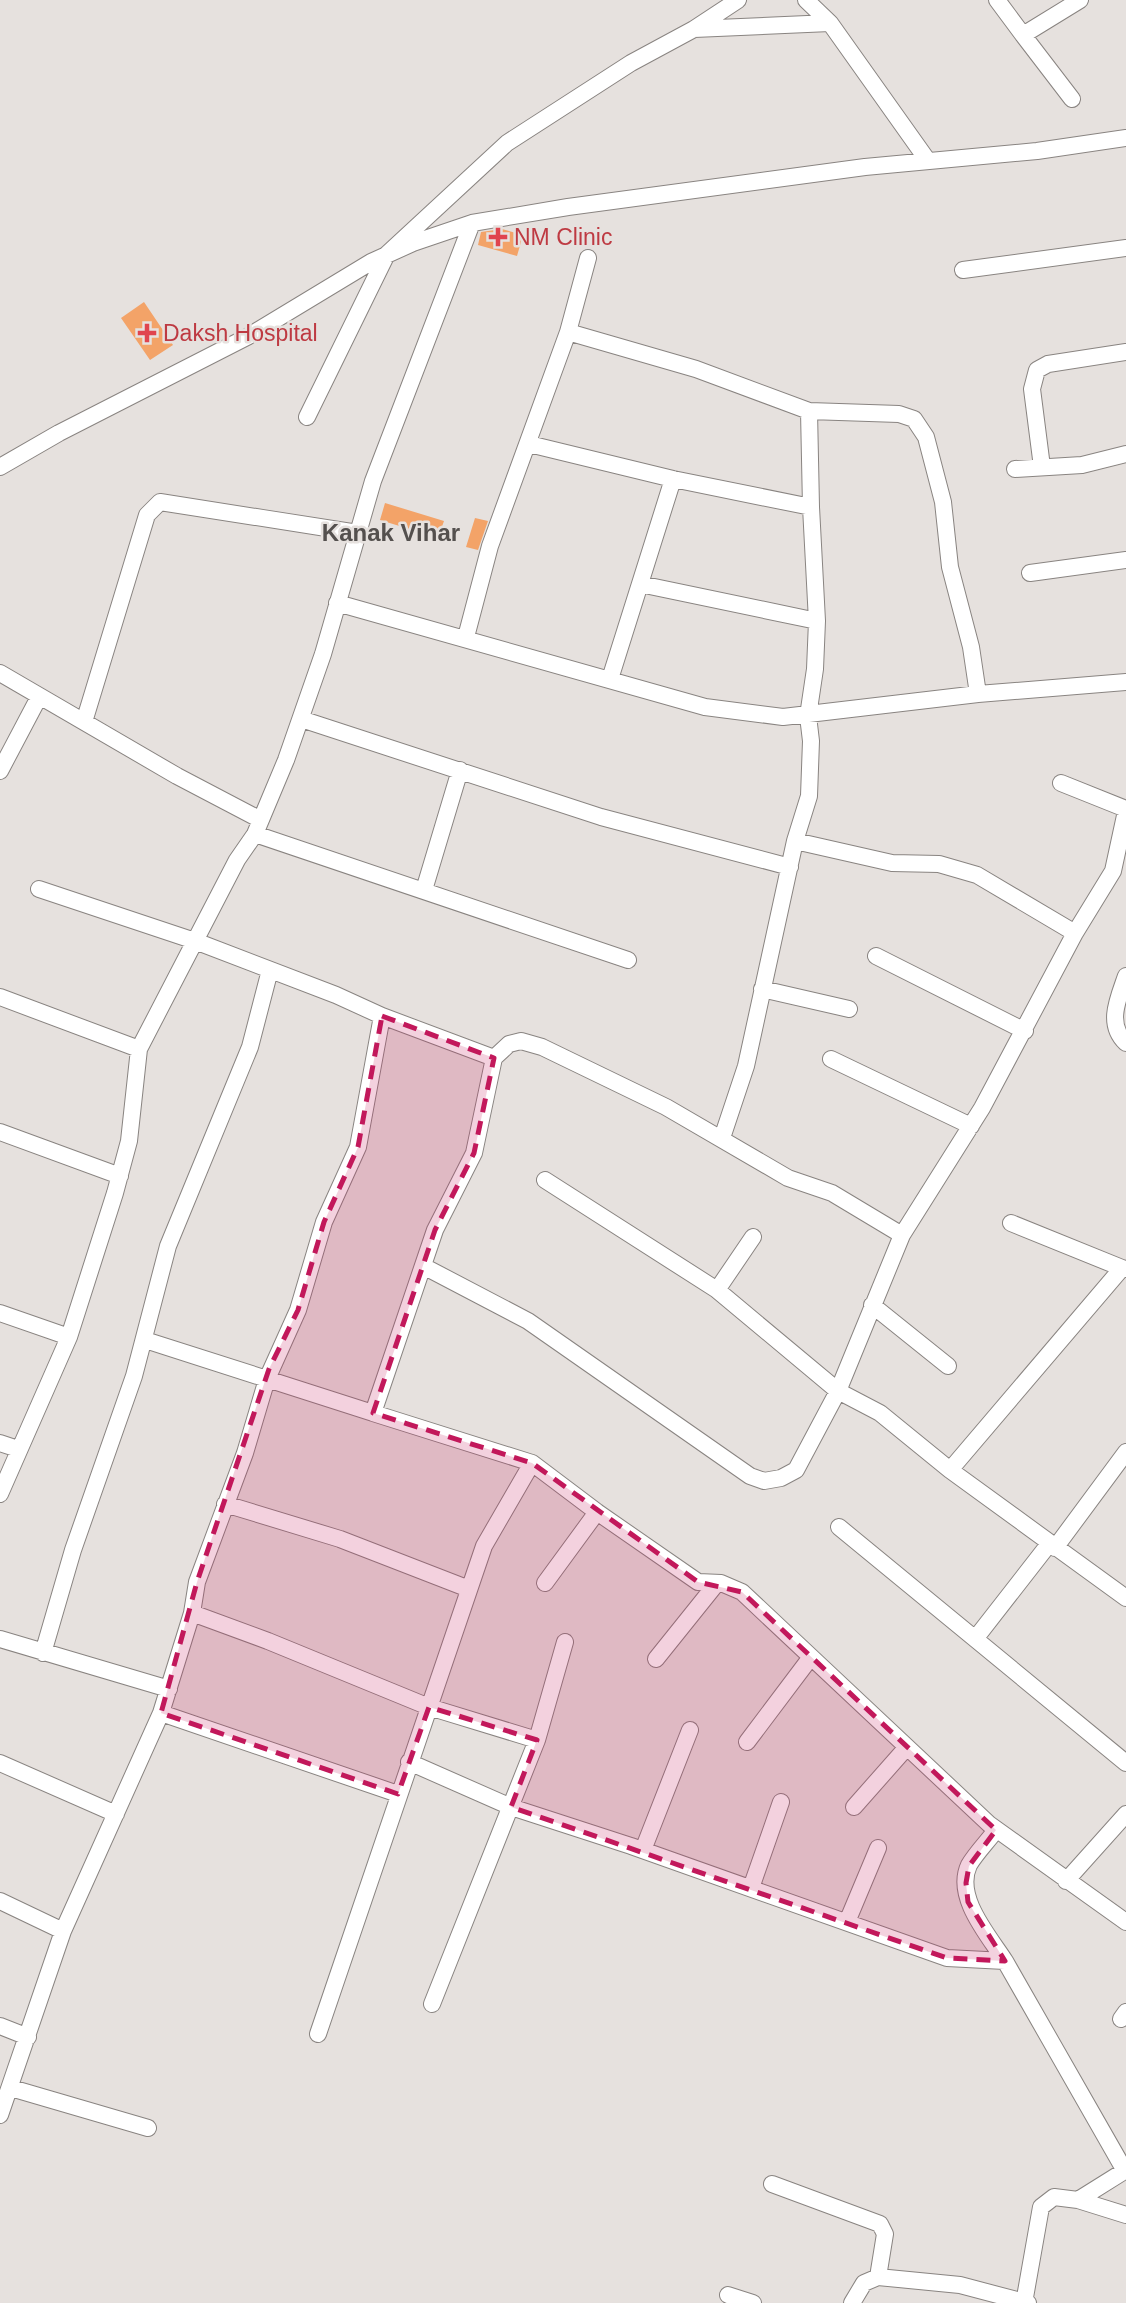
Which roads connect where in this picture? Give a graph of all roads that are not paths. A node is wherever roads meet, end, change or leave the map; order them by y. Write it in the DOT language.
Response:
graph roads {
  1 [pos="738,0"];
  2 [pos="806,0"];
  3 [pos="997,0"];
  4 [pos="1080,0"];
  5 [pos="830,23"];
  6 [pos="694,29"];
  7 [pos="1023,35"];
  8 [pos="1072,99"];
  9 [pos="1126,138"];
  10 [pos="928,161"];
  11 [pos="472,223"];
  12 [pos="1126,248"];
  13 [pos="387,254"];
  14 [pos="588,258"];
  15 [pos="963,270"];
  16 [pos="568,332"];
  17 [pos="1126,352"];
  18 [pos="809,411"];
  19 [pos="307,417"];
  20 [pos="530,444"];
  21 [pos="1126,454"];
  22 [pos="0,467"];
  23 [pos="1042,467"];
  24 [pos="1015,468"];
  25 [pos="673,479"];
  26 [pos="811,507"];
  27 [pos="358,533"];
  28 [pos="1126,560"];
  29 [pos="1030,573"];
  30 [pos="640,584"];
  31 [pos="337,603"];
  32 [pos="817,621"];
  33 [pos="466,637"];
  34 [pos="0,673"];
  35 [pos="610,679"];
  36 [pos="1126,682"];
  37 [pos="978,694"];
  38 [pos="39,697"];
  39 [pos="808,716"];
  40 [pos="301,719"];
  41 [pos="84,722"];
  42 [pos="460,770"];
  43 [pos="0,771"];
  44 [pos="1061,783"];
  45 [pos="1126,810"];
  46 [pos="257,826"];
  47 [pos="795,841"];
  48 [pos="790,867"];
  49 [pos="1119,874"];
  50 [pos="39,889"];
  51 [pos="424,890"];
  52 [pos="1075,933"];
  53 [pos="195,941"];
  54 [pos="876,956"];
  55 [pos="628,960"];
  56 [pos="270,970"];
  57 [pos="1126,976"];
  58 [pos="762,989"];
  59 [pos="0,997"];
  60 [pos="849,1009"];
  61 [pos="382,1016"];
  62 [pos="1025,1031"];
  63 [pos="1126,1043"];
  64 [pos="139,1049"];
  65 [pos="494,1058"];
  66 [pos="831,1059"];
  67 [pos="971,1126"];
  68 [pos="0,1132"];
  69 [pos="722,1138"];
  70 [pos="120,1176"];
  71 [pos="545,1181"];
  72 [pos="1011,1223"];
  73 [pos="902,1235"];
  74 [pos="753,1237"];
  75 [pos="423,1266"];
  76 [pos="1124,1268"];
  77 [pos="717,1290"];
  78 [pos="872,1305"];
  79 [pos="0,1313"];
  80 [pos="69,1337"];
  81 [pos="145,1340"];
  82 [pos="948,1366"];
  83 [pos="267,1379"];
  84 [pos="838,1391"];
  85 [pos="373,1413"];
  86 [pos="0,1443"];
  87 [pos="18,1449"];
  88 [pos="1126,1452"];
  89 [pos="532,1463"];
  90 [pos="950,1470"];
  91 [pos="0,1494"];
  92 [pos="225,1504"];
  93 [pos="597,1512"];
  94 [pos="839,1527"];
  95 [pos="1052,1546"];
  96 [pos="545,1583"];
  97 [pos="717,1583"];
  98 [pos="469,1589"];
  99 [pos="1126,1598"];
  100 [pos="192,1613"];
  101 [pos="0,1639"];
  102 [pos="975,1639"];
  103 [pos="565,1642"];
  104 [pos="43,1653"];
  105 [pos="811,1657"];
  106 [pos="656,1658"];
  107 [pos="169,1689"];
  108 [pos="429,1707"];
  109 [pos="161,1713"];
  110 [pos="690,1730"];
  111 [pos="537,1740"];
  112 [pos="747,1742"];
  113 [pos="907,1748"];
  114 [pos="409,1762"];
  115 [pos="0,1763"];
  116 [pos="1126,1763"];
  117 [pos="398,1794"];
  118 [pos="781,1802"];
  119 [pos="511,1807"];
  120 [pos="854,1807"];
  121 [pos="116,1814"];
  122 [pos="1126,1814"];
  123 [pos="996,1830"];
  124 [pos="878,1848"];
  125 [pos="643,1850"];
  126 [pos="1066,1881"];
  127 [pos="751,1888"];
  128 [pos="0,1901"];
  129 [pos="847,1922"];
  130 [pos="1126,1922"];
  131 [pos="63,1931"];
  132 [pos="1005,1961"];
  133 [pos="432,2004"];
  134 [pos="0,2026"];
  135 [pos="318,2034"];
  136 [pos="28,2037"];
  137 [pos="11,2088"];
  138 [pos="0,2115"];
  139 [pos="148,2128"];
  140 [pos="1126,2171"];
  141 [pos="772,2184"];
  142 [pos="1078,2200"];
  143 [pos="1126,2215"];
  144 [pos="878,2277"];
  145 [pos="728,2295"];
  146 [pos="753,2303"];
  147 [pos="852,2303"];
  148 [pos="1026,2303"];
  1 -- 6 [label="street"];
  2 -- 5 [label="street"];
  3 -- 7 [label="street"];
  4 -- 7 [label="street"];
  5 -- 6 [label="street"];
  5 -- 10 [label="street"];
  6 -- 13 [label="street"];
  7 -- 8 [label="street"];
  9 -- 10 [label="street"];
  10 -- 11 [label="street"];
  11 -- 13 [label="street"];
  11 -- 27 [label="street"];
  12 -- 15 [label="street"];
  13 -- 19 [label="street"];
  13 -- 22 [label="street"];
  14 -- 16 [label="street"];
  16 -- 18 [label="street"];
  16 -- 20 [label="street"];
  17 -- 23 [label="street"];
  18 -- 26 [label="street"];
  18 -- 37 [label="street"];
  20 -- 25 [label="street"];
  20 -- 33 [label="street"];
  21 -- 23 [label="street"];
  23 -- 24 [label="street"];
  25 -- 26 [label="street"];
  25 -- 30 [label="street"];
  26 -- 32 [label="street"];
  27 -- 31 [label="street"];
  27 -- 41 [label="street"];
  28 -- 29 [label="street"];
  30 -- 32 [label="street"];
  30 -- 35 [label="street"];
  31 -- 33 [label="street"];
  31 -- 40 [label="street"];
  32 -- 39 [label="street"];
  33 -- 35 [label="street"];
  34 -- 38 [label="street"];
  35 -- 39 [label="street"];
  36 -- 37 [label="street"];
  37 -- 39 [label="street"];
  38 -- 41 [label="street"];
  38 -- 43 [label="street"];
  39 -- 47 [label="street"];
  40 -- 42 [label="street"];
  40 -- 46 [label="street"];
  41 -- 46 [label="street"];
  42 -- 48 [label="street"];
  42 -- 51 [label="street"];
  44 -- 45 [label="street"];
  45 -- 49 [label="street"];
  46 -- 51 [label="street"];
  46 -- 53 [label="street"];
  47 -- 48 [label="street"];
  47 -- 52 [label="street"];
  48 -- 58 [label="street"];
  49 -- 52 [label="street"];
  50 -- 53 [label="street"];
  51 -- 55 [label="street"];
  52 -- 62 [label="street"];
  53 -- 56 [label="street"];
  53 -- 64 [label="street"];
  54 -- 62 [label="street"];
  56 -- 61 [label="street"];
  56 -- 81 [label="street"];
  57 -- 63 [label="street"];
  58 -- 60 [label="street"];
  58 -- 69 [label="street"];
  59 -- 64 [label="street"];
  61 -- 65 [label="street"];
  61 -- 83 [label="street"];
  62 -- 67 [label="street"];
  64 -- 70 [label="street"];
  65 -- 69 [label="street"];
  65 -- 75 [label="street"];
  66 -- 67 [label="street"];
  67 -- 73 [label="street"];
  68 -- 70 [label="street"];
  69 -- 73 [label="street"];
  70 -- 80 [label="street"];
  71 -- 77 [label="street"];
  72 -- 76 [label="street"];
  73 -- 78 [label="street"];
  74 -- 77 [label="street"];
  75 -- 84 [label="street"];
  75 -- 85 [label="street"];
  76 -- 90 [label="street"];
  77 -- 84 [label="street"];
  78 -- 82 [label="street"];
  78 -- 84 [label="street"];
  79 -- 80 [label="street"];
  80 -- 87 [label="street"];
  81 -- 83 [label="street"];
  81 -- 104 [label="street"];
  83 -- 85 [label="street"];
  83 -- 92 [label="street"];
  84 -- 90 [label="street"];
  85 -- 89 [label="street"];
  86 -- 87 [label="street"];
  87 -- 91 [label="street"];
  88 -- 95 [label="street"];
  89 -- 93 [label="street"];
  89 -- 98 [label="street"];
  90 -- 95 [label="street"];
  92 -- 98 [label="street"];
  92 -- 100 [label="street"];
  93 -- 96 [label="street"];
  93 -- 97 [label="street"];
  94 -- 102 [label="street"];
  95 -- 99 [label="street"];
  95 -- 102 [label="street"];
  97 -- 105 [label="street"];
  97 -- 106 [label="street"];
  98 -- 108 [label="street"];
  100 -- 107 [label="street"];
  100 -- 108 [label="street"];
  101 -- 104 [label="street"];
  102 -- 116 [label="street"];
  103 -- 111 [label="street"];
  104 -- 107 [label="street"];
  105 -- 112 [label="street"];
  105 -- 113 [label="street"];
  107 -- 109 [label="street"];
  108 -- 111 [label="street"];
  108 -- 114 [label="street"];
  109 -- 117 [label="street"];
  109 -- 121 [label="street"];
  110 -- 125 [label="street"];
  111 -- 119 [label="street"];
  113 -- 120 [label="street"];
  113 -- 123 [label="street"];
  114 -- 117 [label="street"];
  114 -- 119 [label="street"];
  115 -- 121 [label="street"];
  117 -- 135 [label="street"];
  118 -- 127 [label="street"];
  119 -- 125 [label="street"];
  119 -- 133 [label="street"];
  121 -- 131 [label="street"];
  122 -- 126 [label="street"];
  123 -- 126 [label="street"];
  123 -- 132 [label="street"];
  124 -- 129 [label="street"];
  125 -- 127 [label="street"];
  126 -- 130 [label="street"];
  127 -- 129 [label="street"];
  128 -- 131 [label="street"];
  129 -- 132 [label="street"];
  131 -- 136 [label="street"];
  132 -- 140 [label="street"];
  134 -- 136 [label="street"];
  136 -- 137 [label="street"];
  137 -- 138 [label="street"];
  137 -- 139 [label="street"];
  140 -- 142 [label="street"];
  141 -- 144 [label="street"];
  142 -- 143 [label="street"];
  142 -- 148 [label="street"];
  144 -- 147 [label="street"];
  144 -- 148 [label="street"];
  145 -- 146 [label="street"];
}
